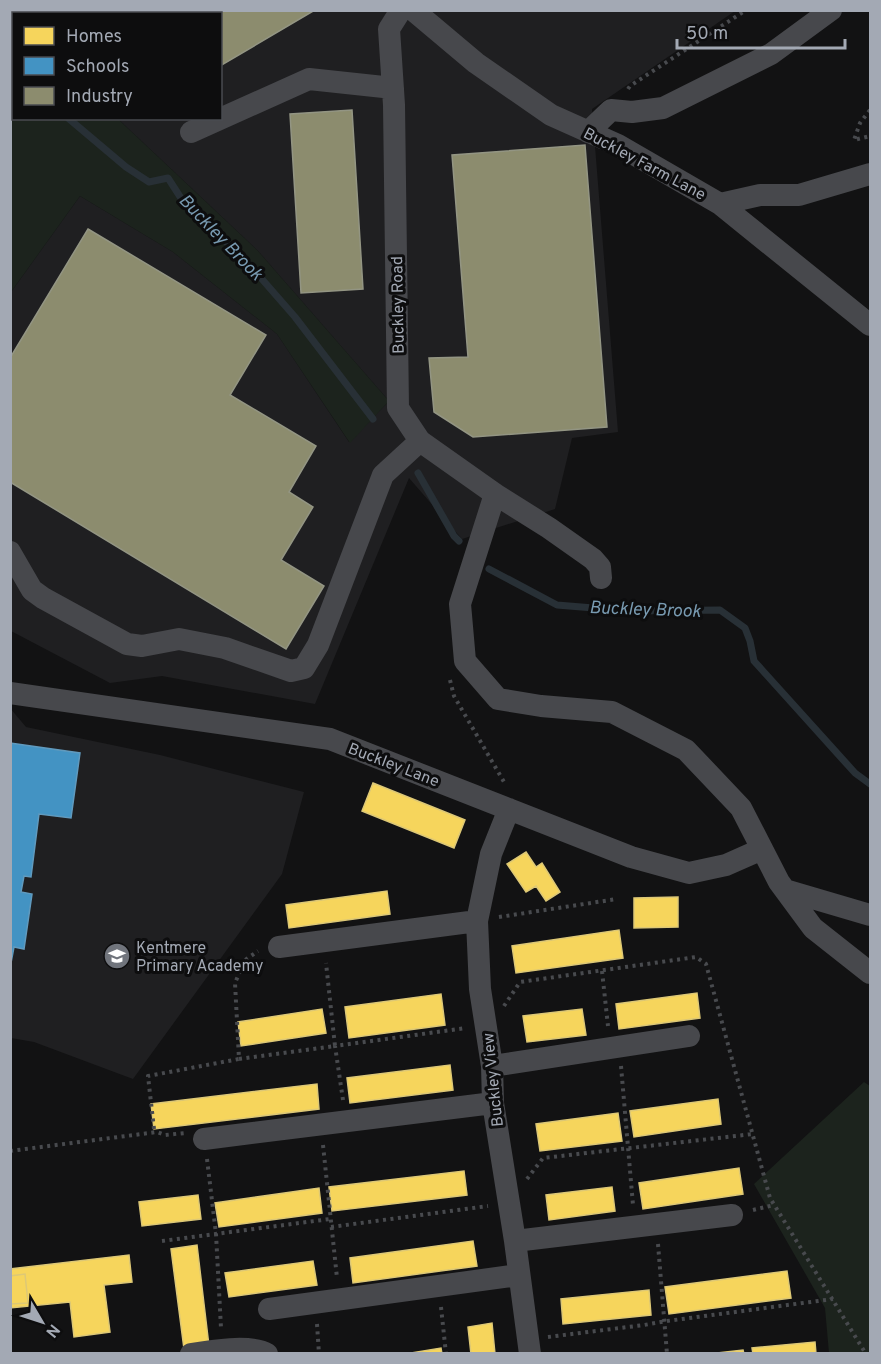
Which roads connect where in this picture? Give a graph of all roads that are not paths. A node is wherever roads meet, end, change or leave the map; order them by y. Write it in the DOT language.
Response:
graph roads {
  1 [pos="401,10"];
  2 [pos="413,10"];
  3 [pos="831,10"];
  4 [pos="393,88"];
  5 [pos="222,118"];
  6 [pos="218,120"];
  7 [pos="191,132"];
  8 [pos="588,132"];
  9 [pos="870,174"];
  10 [pos="720,204"];
  11 [pos="870,325"];
  12 [pos="420,441"];
  13 [pos="495,495"];
  14 [pos="10,552"];
  15 [pos="601,578"];
  16 [pos="10,693"];
  17 [pos="509,809"];
  18 [pos="762,849"];
  19 [pos="785,890"];
  20 [pos="870,915"];
  21 [pos="477,921"];
  22 [pos="279,947"];
  23 [pos="870,973"];
  24 [pos="689,1036"];
  25 [pos="492,1066"];
  26 [pos="494,1103"];
  27 [pos="204,1139"];
  28 [pos="732,1215"];
  29 [pos="515,1241"];
  30 [pos="519,1275"];
  31 [pos="269,1308"];
  32 [pos="529,1347"];
  33 [pos="191,1353"];
  34 [pos="267,1353"];
  1 -- 4 [label="street, Buckley Road"];
  2 -- 8 [label="street, Buckley Farm Lane"];
  3 -- 8 [label="street"];
  4 -- 5 [label="street"];
  4 -- 12 [label="street, Buckley Road"];
  6 -- 7 [label="street"];
  8 -- 10 [label="street, Buckley Farm Lane"];
  9 -- 10 [label="street"];
  10 -- 11 [label="street, Buckley Farm Lane"];
  12 -- 13 [label="street, Buckley Road"];
  12 -- 14 [label="street"];
  13 -- 15 [label="street, Buckley Road"];
  13 -- 18 [label="street"];
  16 -- 17 [label="street, Buckley Lane"];
  17 -- 18 [label="street, Buckley Lane"];
  17 -- 21 [label="street, Buckley View"];
  18 -- 19 [label="street"];
  19 -- 20 [label="street"];
  19 -- 23 [label="street"];
  21 -- 22 [label="street"];
  21 -- 25 [label="street, Buckley View"];
  24 -- 25 [label="street"];
  25 -- 26 [label="street, Buckley View"];
  26 -- 27 [label="street"];
  26 -- 29 [label="street, Buckley View"];
  28 -- 29 [label="street"];
  29 -- 30 [label="street, Buckley View"];
  30 -- 31 [label="street"];
  30 -- 32 [label="street, Buckley View"];
  33 -- 34 [label="street"];
}
